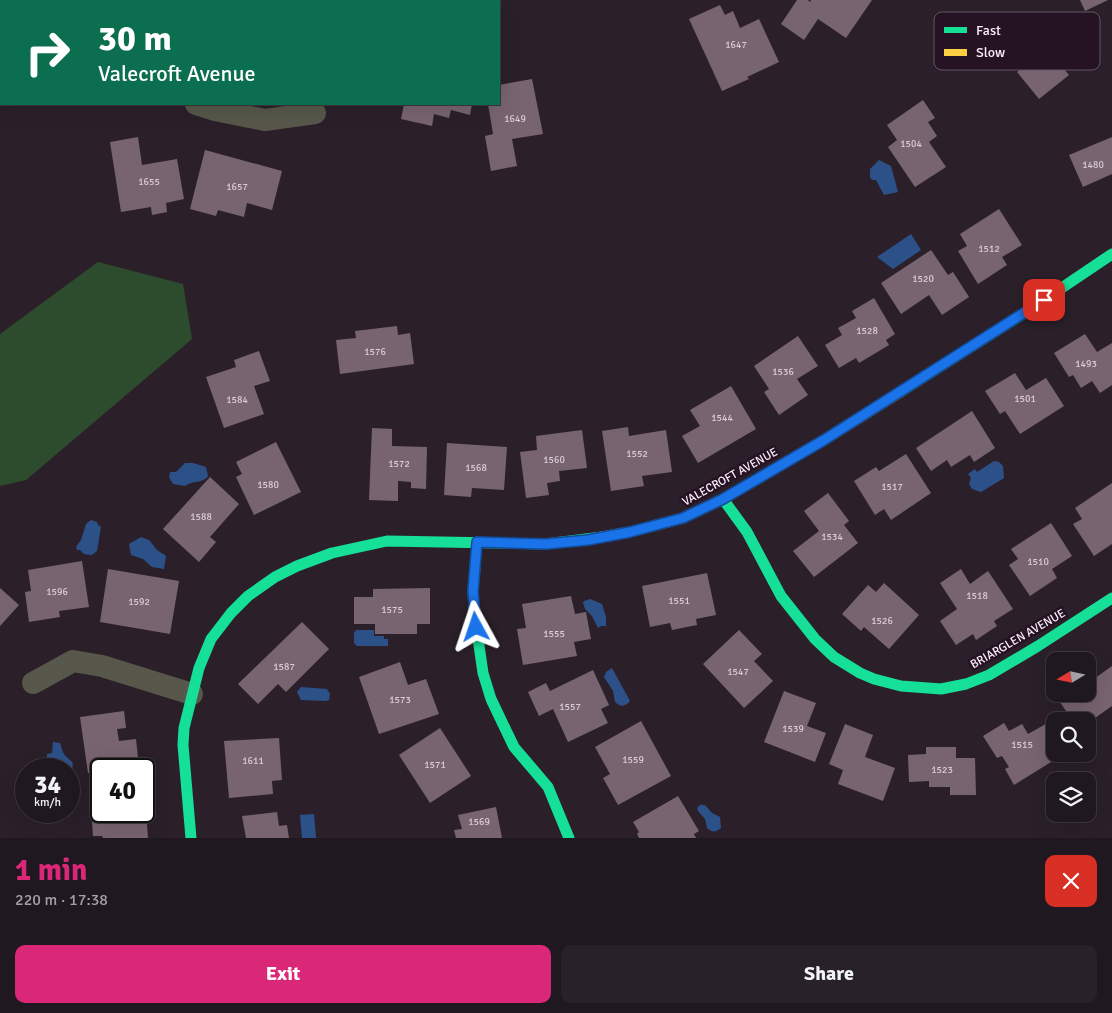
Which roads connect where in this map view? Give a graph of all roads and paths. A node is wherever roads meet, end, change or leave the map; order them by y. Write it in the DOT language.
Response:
graph roads {
  1 [pos="199,105"];
  2 [pos="315,113"];
  3 [pos="1112,254"];
  4 [pos="723,499"];
  5 [pos="477,542"];
  6 [pos="1112,598"];
  7 [pos="33,683"];
  8 [pos="192,694"];
  9 [pos="191,838"];
  10 [pos="569,838"];
  1 -- 2 [label="street"];
  3 -- 4 [label="street, VALECROFT AVENUE"];
  4 -- 5 [label="street, VALECROFT AVENUE"];
  4 -- 6 [label="street, BRIARGLEN AVENUE"];
  5 -- 8 [label="street, VALECROFT AVENUE"];
  5 -- 10 [label="street"];
  7 -- 8 [label="street"];
  8 -- 9 [label="street, VALECROFT AVENUE"];
}
